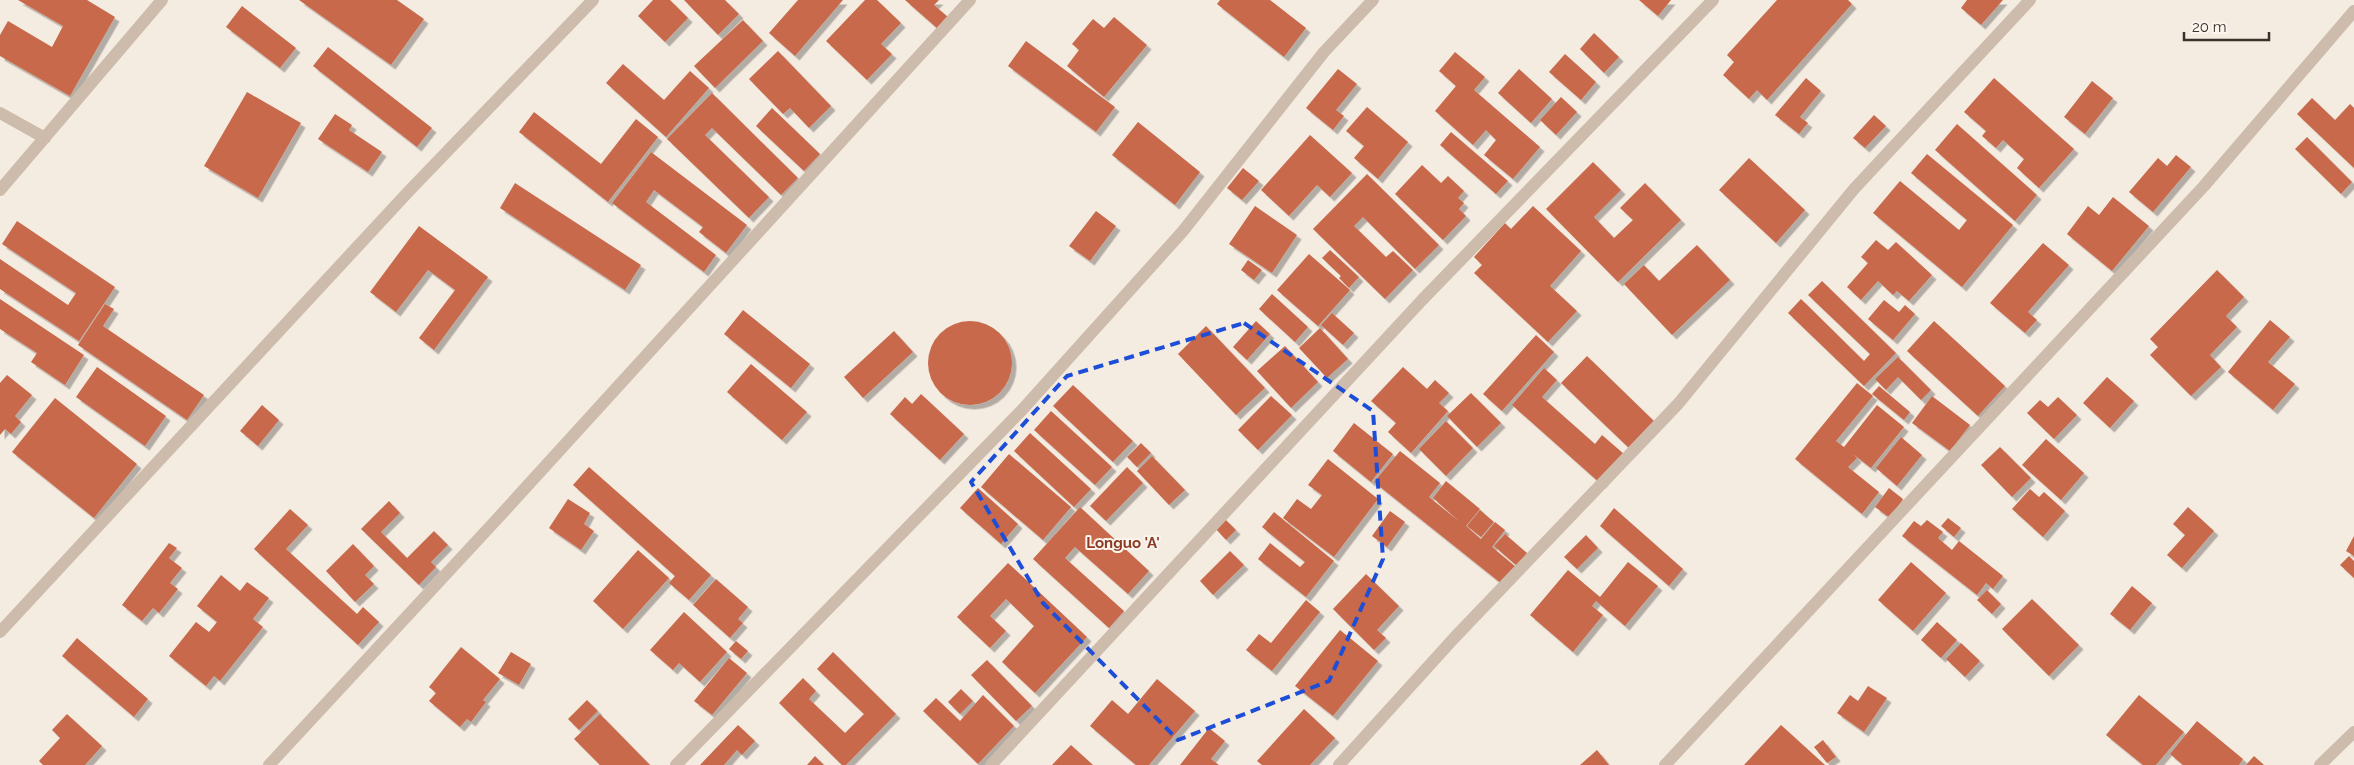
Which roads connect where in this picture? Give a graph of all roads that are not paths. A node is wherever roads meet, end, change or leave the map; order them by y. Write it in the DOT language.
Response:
graph roads {
  1 [pos="162,0"];
  2 [pos="593,0"];
  3 [pos="970,0"];
  4 [pos="1373,0"];
  5 [pos="1713,0"];
  6 [pos="2030,0"];
  7 [pos="2354,11"];
  8 [pos="0,113"];
  9 [pos="45,138"];
  10 [pos="0,190"];
  11 [pos="0,632"];
  12 [pos="2354,732"];
  13 [pos="269,765"];
  14 [pos="676,765"];
  15 [pos="991,765"];
  16 [pos="1340,765"];
  17 [pos="1665,765"];
  18 [pos="2320,765"];
  1 -- 9 [label="street"];
  2 -- 11 [label="street"];
  3 -- 13 [label="street"];
  4 -- 14 [label="street"];
  5 -- 15 [label="street"];
  6 -- 16 [label="street"];
  7 -- 17 [label="street"];
  8 -- 9 [label="street"];
  9 -- 10 [label="street"];
  12 -- 18 [label="street"];
}
